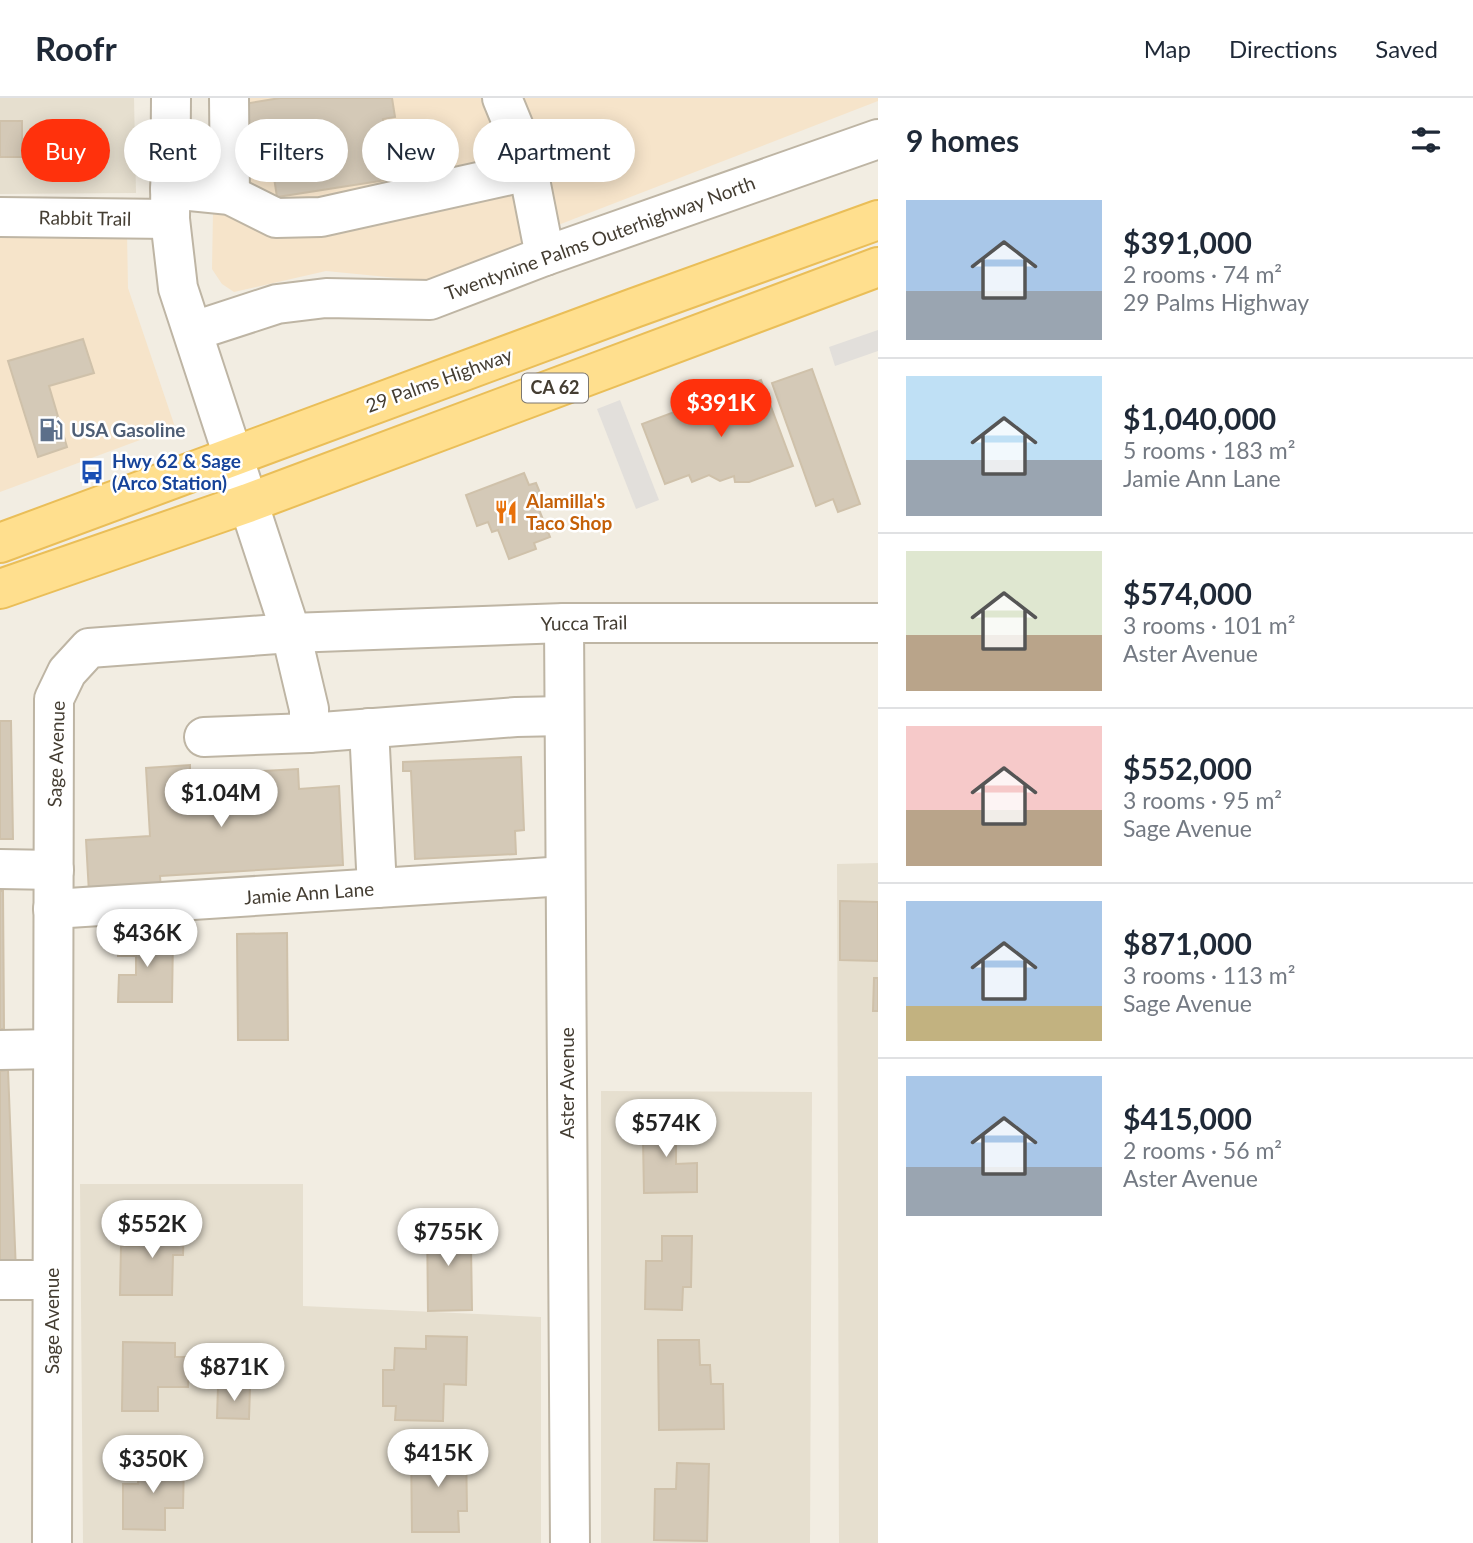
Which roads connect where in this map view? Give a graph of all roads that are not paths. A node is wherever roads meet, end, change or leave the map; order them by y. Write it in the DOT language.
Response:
graph roads {
  1 [pos="171,98"];
  2 [pos="229,98"];
  3 [pos="502,98"];
  4 [pos="511,119"];
  5 [pos="878,139"];
  6 [pos="478,182"];
  7 [pos="530,182"];
  8 [pos="230,195"];
  9 [pos="170,204"];
  10 [pos="0,217"];
  11 [pos="878,220"];
  12 [pos="545,256"];
  13 [pos="878,267"];
  14 [pos="194,331"];
  15 [pos="233,457"];
  16 [pos="248,503"];
  17 [pos="0,543"];
  18 [pos="0,589"];
  19 [pos="564,623"];
  20 [pos="878,623"];
  21 [pos="291,633"];
  22 [pos="564,716"];
  23 [pos="369,728"];
  24 [pos="309,733"];
  25 [pos="204,737"];
  26 [pos="0,869"];
  27 [pos="54,870"];
  28 [pos="565,876"];
  29 [pos="377,888"];
  30 [pos="53,909"];
  31 [pos="53,1049"];
  32 [pos="0,1050"];
  33 [pos="0,1280"];
  34 [pos="52,1280"];
  35 [pos="52,1543"];
  36 [pos="570,1543"];
  1 -- 9 [label="street"];
  2 -- 8 [label="street"];
  3 -- 4 [label="street"];
  5 -- 12 [label="street, Twentynine Palms Outerhighway North"];
  6 -- 8 [label="street, Rabbit Trail"];
  7 -- 12 [label="street"];
  8 -- 9 [label="street, Rabbit Trail"];
  9 -- 10 [label="street, Rabbit Trail"];
  9 -- 14 [label="street"];
  11 -- 15 [label="main road, 29 Palms Highway / CA 62"];
  12 -- 14 [label="street, Twentynine Palms Outerhighway North"];
  13 -- 16 [label="main road, CA 62"];
  14 -- 15 [label="street"];
  15 -- 16 [label="street"];
  15 -- 17 [label="main road, 29 Palms Highway / CA 62"];
  16 -- 18 [label="main road, CA 62"];
  16 -- 21 [label="street"];
  19 -- 20 [label="street, Yucca Trail"];
  19 -- 21 [label="street, Yucca Trail"];
  19 -- 22 [label="street, Aster Avenue"];
  21 -- 24 [label="street"];
  21 -- 27 [label="street, Sage Avenue"];
  22 -- 23 [label="street"];
  22 -- 28 [label="street, Aster Avenue"];
  23 -- 24 [label="street"];
  23 -- 29 [label="street"];
  24 -- 25 [label="street"];
  26 -- 27 [label="street"];
  27 -- 30 [label="street, Sage Avenue"];
  28 -- 29 [label="street, Jamie Ann Lane"];
  28 -- 36 [label="street, Aster Avenue"];
  29 -- 30 [label="street, Jamie Ann Lane"];
  30 -- 31 [label="street, Sage Avenue"];
  31 -- 32 [label="street"];
  31 -- 34 [label="street, Sage Avenue"];
  33 -- 34 [label="street"];
  34 -- 35 [label="street, Sage Avenue"];
}
